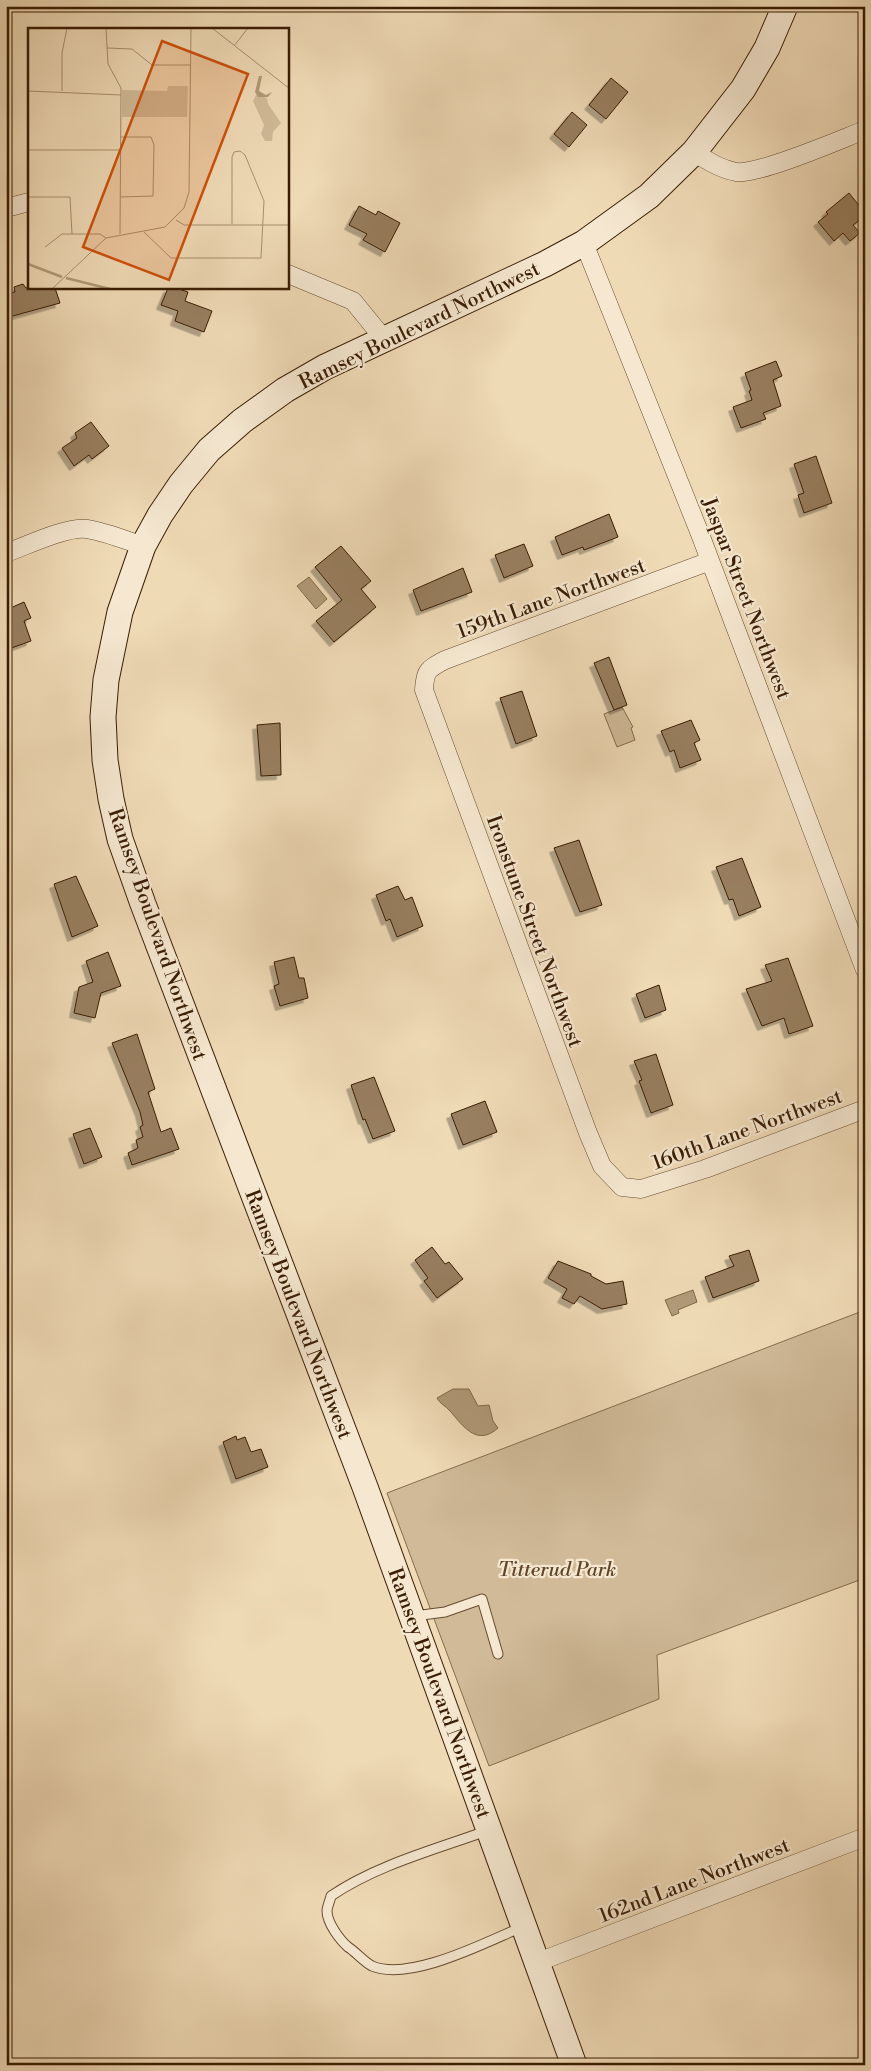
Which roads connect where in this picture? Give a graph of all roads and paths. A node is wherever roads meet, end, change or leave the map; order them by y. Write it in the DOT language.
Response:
graph roads {
  1 [pos="785,6"];
  2 [pos="865,130"];
  3 [pos="694,152"];
  4 [pos="28,202"];
  5 [pos="6,208"];
  6 [pos="584,243"];
  7 [pos="289,274"];
  8 [pos="384,339"];
  9 [pos="143,546"];
  10 [pos="6,553"];
  11 [pos="710,561"];
  12 [pos="424,690"];
  13 [pos="865,970"];
  14 [pos="865,1109"];
  15 [pos="616,1180"];
  16 [pos="412,1617"];
  17 [pos="498,1654"];
  18 [pos="489,1829"];
  19 [pos="865,1837"];
  20 [pos="524,1926"];
  21 [pos="538,1962"];
  22 [pos="574,2065"];
  1 -- 3 [label="street, Ramsey Boulevard Northwest"];
  2 -- 3 [label="street"];
  3 -- 6 [label="street, Ramsey Boulevard Northwest"];
  4 -- 5 [label="street"];
  6 -- 8 [label="street, Ramsey Boulevard Northwest"];
  6 -- 11 [label="street, Jaspar Street Northwest"];
  7 -- 8 [label="street"];
  8 -- 9 [label="street, Ramsey Boulevard Northwest"];
  9 -- 10 [label="street"];
  9 -- 16 [label="street, Ramsey Boulevard Northwest"];
  11 -- 12 [label="street, 159th Lane Northwest"];
  11 -- 13 [label="street, Jaspar Street Northwest"];
  12 -- 15 [label="street, Ironstune Street Northwest"];
  14 -- 15 [label="street, 160th Lane Northwest"];
  16 -- 17 [label="lane"];
  16 -- 18 [label="street, Ramsey Boulevard Northwest"];
  18 -- 20 [label="street, Ramsey Boulevard Northwest"];
  18 -- 20 [label="lane"];
  19 -- 21 [label="street, 162nd Lane Northwest"];
  20 -- 21 [label="street, Ramsey Boulevard Northwest"];
  21 -- 22 [label="street, Ramsey Boulevard Northwest"];
}
